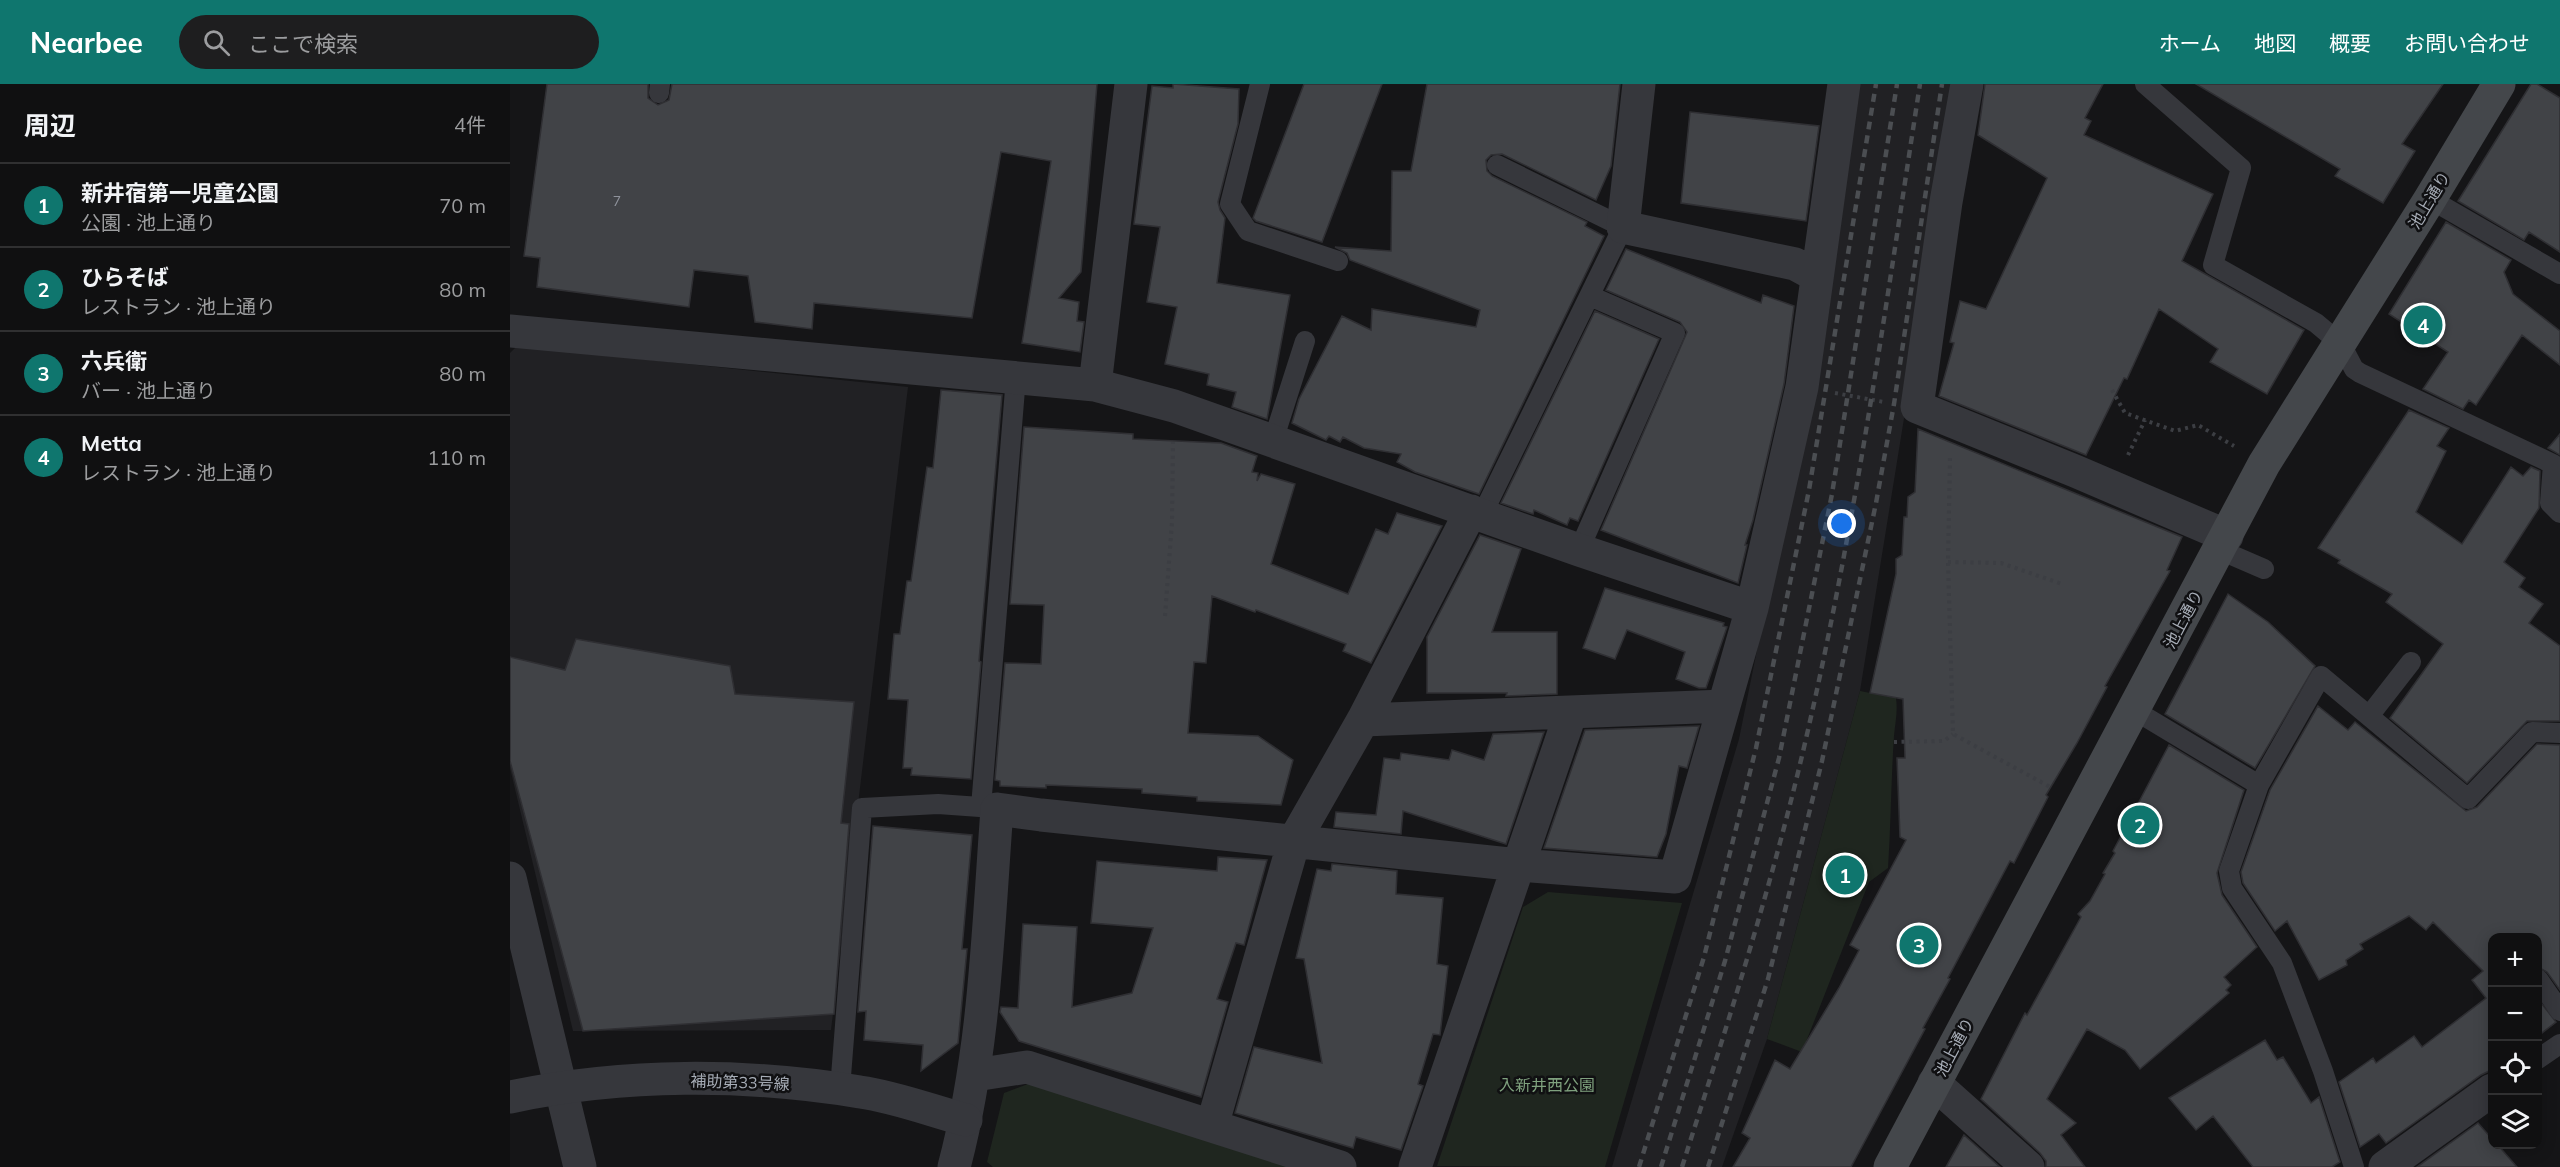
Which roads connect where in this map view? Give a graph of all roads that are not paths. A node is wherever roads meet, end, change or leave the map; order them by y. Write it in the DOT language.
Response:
graph roads {
  1 [pos="1131,84"];
  2 [pos="1260,84"];
  3 [pos="1639,84"];
  4 [pos="1844,84"];
  5 [pos="1967,84"];
  6 [pos="2145,84"];
  7 [pos="2498,84"];
  8 [pos="1497,165"];
  9 [pos="2430,199"];
  10 [pos="1623,227"];
  11 [pos="1338,261"];
  12 [pos="2560,274"];
  13 [pos="1817,276"];
  14 [pos="1590,296"];
  15 [pos="510,331"];
  16 [pos="1305,341"];
  17 [pos="2341,344"];
  18 [pos="1016,377"];
  19 [pos="1095,385"];
  20 [pos="1273,441"];
  21 [pos="1476,513"];
  22 [pos="2560,513"];
  23 [pos="2223,543"];
  24 [pos="1579,550"];
  25 [pos="2264,569"];
  26 [pos="1752,609"];
  27 [pos="2411,662"];
  28 [pos="1365,706"];
  29 [pos="1724,706"];
  30 [pos="2134,710"];
  31 [pos="1571,712"];
  32 [pos="2369,716"];
  33 [pos="2560,733"];
  34 [pos="2259,785"];
  35 [pos="989,808"];
  36 [pos="1294,841"];
  37 [pos="1519,865"];
  38 [pos="510,878"];
  39 [pos="2542,985"];
  40 [pos="2560,1011"];
  41 [pos="2560,1044"];
  42 [pos="2542,1056"];
  43 [pos="975,1074"];
  44 [pos="1934,1083"];
  45 [pos="561,1089"];
  46 [pos="840,1089"];
  47 [pos="2488,1093"];
  48 [pos="510,1097"];
  49 [pos="966,1120"];
  50 [pos="1212,1126"];
  51 [pos="580,1167"];
  52 [pos="954,1167"];
  53 [pos="1341,1167"];
  54 [pos="1415,1167"];
  55 [pos="1890,1167"];
  56 [pos="2028,1167"];
  57 [pos="2354,1167"];
  58 [pos="2385,1167"];
  1 -- 19 [label="street"];
  2 -- 11 [label="lane"];
  3 -- 10 [label="street"];
  4 -- 13 [label="street"];
  5 -- 23 [label="street"];
  6 -- 17 [label="lane"];
  7 -- 9 [label="main road, 池上通り"];
  8 -- 10 [label="lane"];
  9 -- 12 [label="lane"];
  9 -- 17 [label="main road, 池上通り"];
  10 -- 13 [label="street"];
  10 -- 14 [label="lane"];
  13 -- 26 [label="street"];
  14 -- 21 [label="lane"];
  14 -- 24 [label="lane"];
  15 -- 18 [label="street"];
  16 -- 20 [label="lane"];
  17 -- 22 [label="lane"];
  17 -- 23 [label="main road, 池上通り"];
  18 -- 19 [label="street"];
  18 -- 35 [label="lane"];
  19 -- 20 [label="street"];
  20 -- 21 [label="street"];
  21 -- 24 [label="street"];
  21 -- 28 [label="street"];
  23 -- 25 [label="lane"];
  23 -- 30 [label="main road, 池上通り"];
  24 -- 26 [label="street"];
  26 -- 29 [label="street"];
  27 -- 32 [label="lane"];
  28 -- 31 [label="street"];
  28 -- 36 [label="street"];
  29 -- 31 [label="street"];
  29 -- 37 [label="street"];
  30 -- 34 [label="lane"];
  30 -- 44 [label="main road, 池上通り"];
  31 -- 37 [label="street"];
  32 -- 33 [label="lane"];
  32 -- 34 [label="lane"];
  34 -- 57 [label="lane"];
  35 -- 36 [label="street"];
  35 -- 43 [label="street"];
  35 -- 46 [label="lane"];
  36 -- 37 [label="street"];
  36 -- 50 [label="street"];
  37 -- 54 [label="street"];
  38 -- 45 [label="street"];
  39 -- 40 [label="lane"];
  41 -- 42 [label="lane"];
  43 -- 49 [label="street"];
  43 -- 50 [label="street"];
  44 -- 55 [label="main road, 池上通り"];
  44 -- 56 [label="street"];
  45 -- 46 [label="street, 補助第33号線"];
  45 -- 48 [label="street, 補助第33号線"];
  45 -- 51 [label="street"];
  46 -- 49 [label="street, 補助第33号線"];
  47 -- 58 [label="street"];
  49 -- 52 [label="street"];
  50 -- 53 [label="street"];
}
